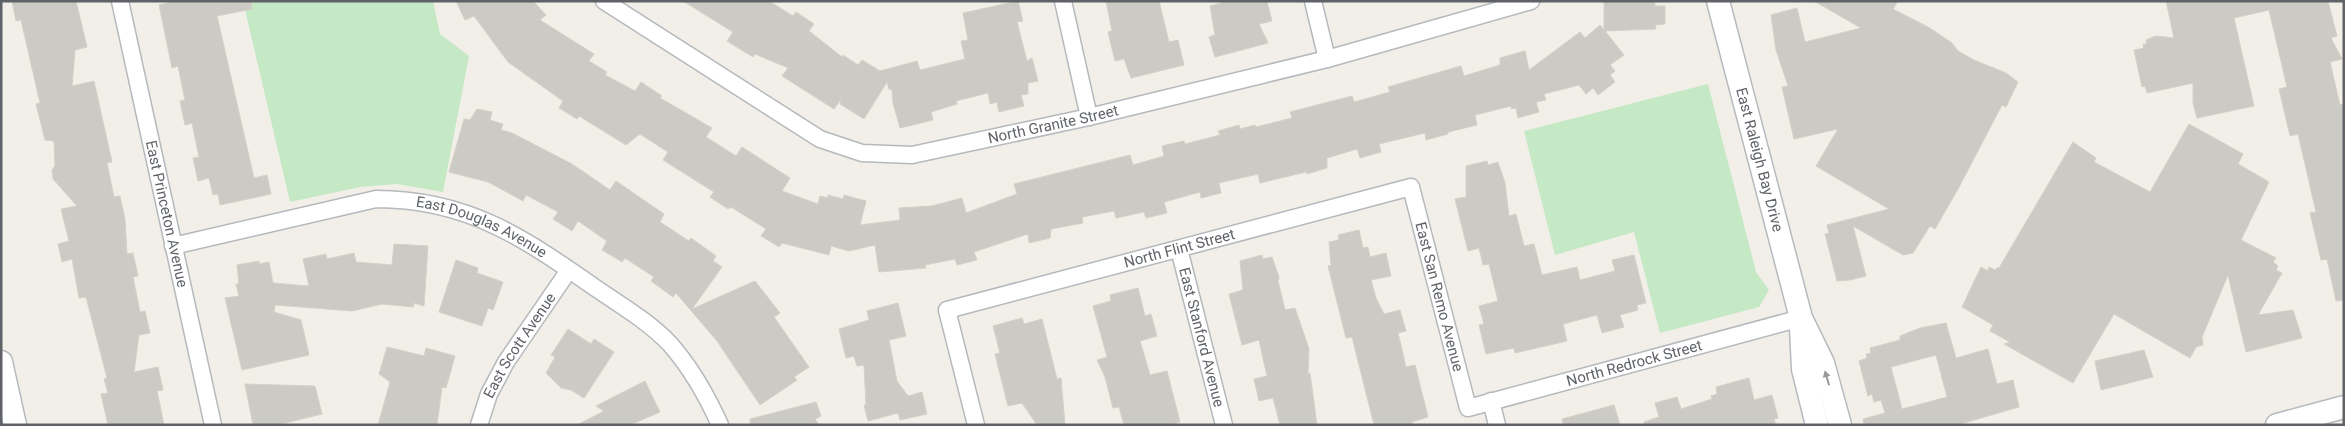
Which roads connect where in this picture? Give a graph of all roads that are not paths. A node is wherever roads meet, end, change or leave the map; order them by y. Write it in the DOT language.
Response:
graph roads {
  1 [pos="120,1"];
  2 [pos="604,1"];
  3 [pos="1063,1"];
  4 [pos="1313,1"];
  5 [pos="1531,1"];
  6 [pos="1718,1"];
  7 [pos="1328,59"];
  8 [pos="1089,117"];
  9 [pos="1411,187"];
  10 [pos="172,246"];
  11 [pos="1180,249"];
  12 [pos="569,270"];
  13 [pos="1801,318"];
  14 [pos="1,362"];
  15 [pos="1491,402"];
  16 [pos="2344,407"];
  17 [pos="1468,408"];
  18 [pos="15,425"];
  19 [pos="213,425"];
  20 [pos="479,425"];
  21 [pos="720,425"];
  22 [pos="976,425"];
  23 [pos="1224,425"];
  24 [pos="1496,425"];
  25 [pos="1817,425"];
  26 [pos="1840,425"];
  27 [pos="2277,425"];
  1 -- 10 [label="street, East Princeton Avenue"];
  2 -- 8 [label="street, North Granite Street"];
  3 -- 8 [label="street"];
  4 -- 7 [label="street"];
  5 -- 7 [label="street, North Granite Street"];
  6 -- 13 [label="street, East Raleigh Bay Drive"];
  7 -- 8 [label="street, North Granite Street"];
  9 -- 11 [label="street, North Flint Street"];
  9 -- 17 [label="street, East San Remo Avenue"];
  10 -- 12 [label="street, East Douglas Avenue"];
  10 -- 19 [label="street, East Princeton Avenue"];
  11 -- 22 [label="street, North Flint Street"];
  11 -- 23 [label="street, East Stanford Avenue"];
  12 -- 20 [label="street, East Scott Avenue"];
  12 -- 21 [label="street, East Douglas Avenue"];
  13 -- 15 [label="street, North Redrock Street"];
  13 -- 25 [label="street, East Raleigh Bay Drive"];
  26 -- 13 [label="street, East Raleigh Bay Drive, one-way"];
  14 -- 18 [label="street"];
  15 -- 17 [label="street, North Redrock Street"];
  15 -- 24 [label="street"];
  16 -- 27 [label="street"];
}
